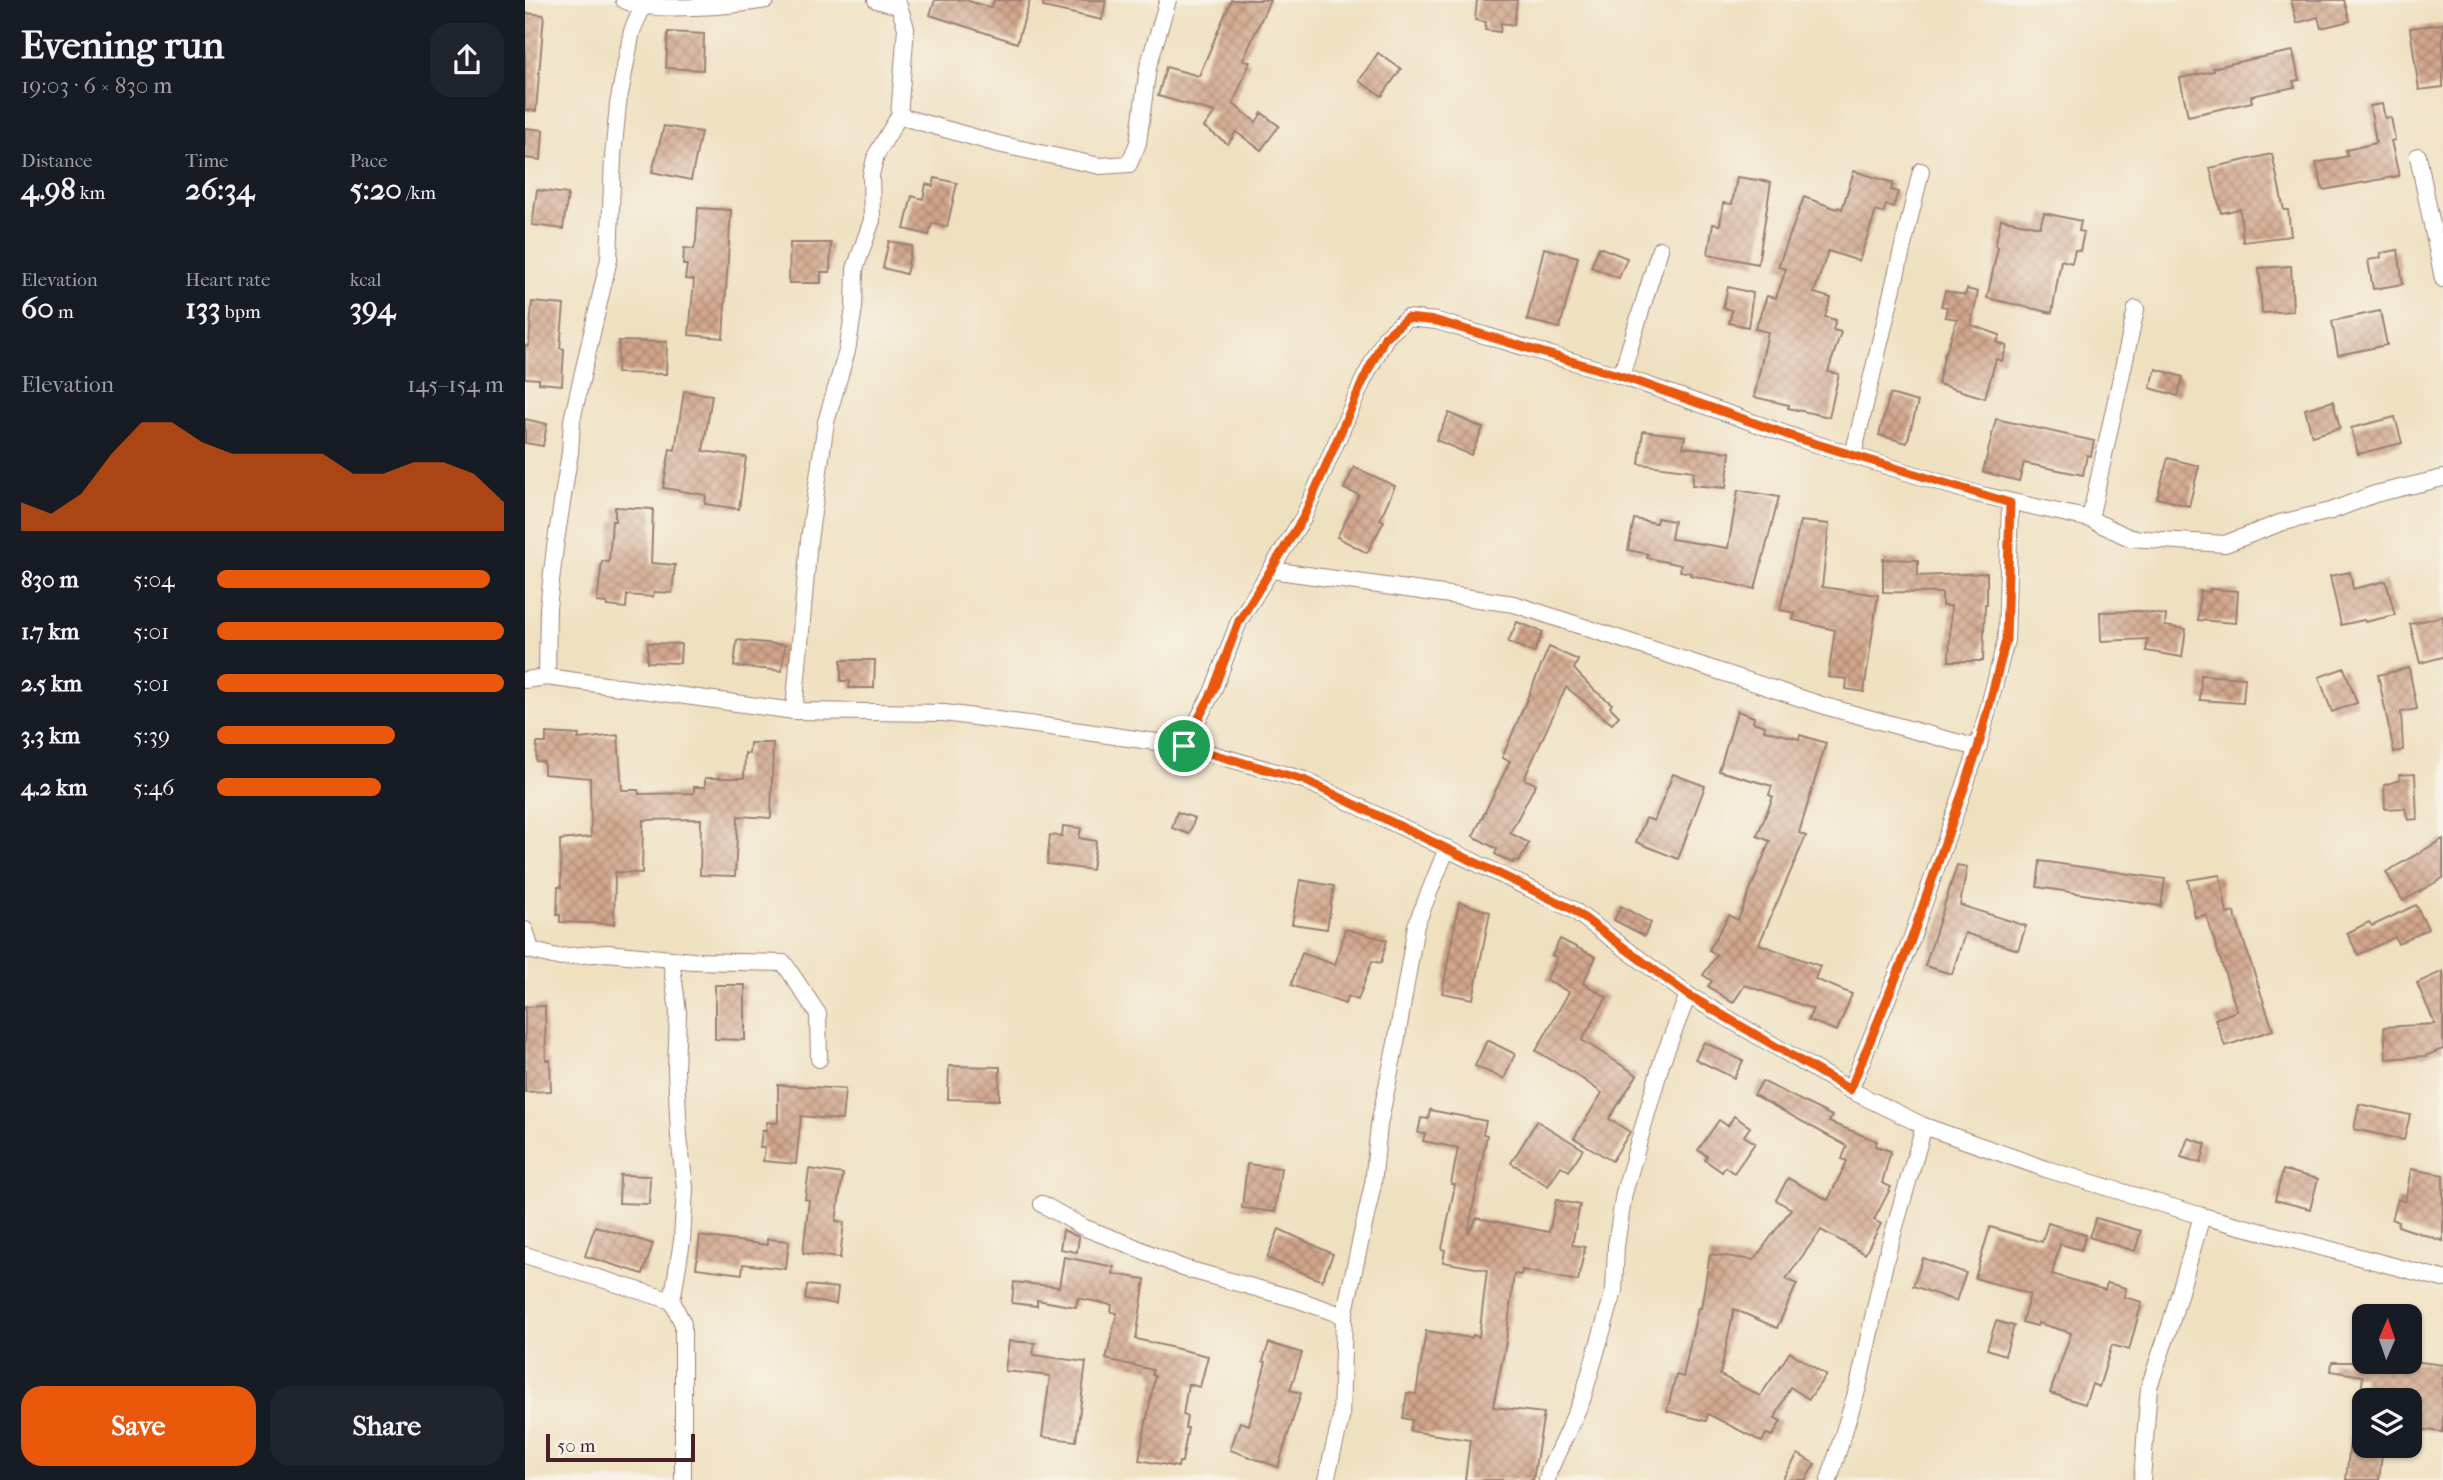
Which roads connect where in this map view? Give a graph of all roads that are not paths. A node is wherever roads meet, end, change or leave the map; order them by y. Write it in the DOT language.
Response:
graph roads {
  1 [pos="624,0"];
  2 [pos="766,0"];
  3 [pos="876,0"];
  4 [pos="1168,0"];
  5 [pos="643,6"];
  6 [pos="899,116"];
  7 [pos="2418,156"];
  8 [pos="1921,171"];
  9 [pos="1660,249"];
  10 [pos="2443,279"];
  11 [pos="2136,309"];
  12 [pos="1621,376"];
  13 [pos="1853,455"];
  14 [pos="2443,478"];
  15 [pos="2010,503"];
  16 [pos="2090,519"];
  17 [pos="1272,570"];
  18 [pos="547,677"];
  19 [pos="525,680"];
  20 [pos="794,711"];
  21 [pos="1184,746"];
  22 [pos="1978,748"];
  23 [pos="1447,848"];
  24 [pos="525,930"];
  25 [pos="528,950"];
  26 [pos="671,959"];
  27 [pos="1688,995"];
  28 [pos="819,1059"];
  29 [pos="1850,1090"];
  30 [pos="1924,1126"];
  31 [pos="1042,1204"];
  32 [pos="2202,1216"];
  33 [pos="525,1255"];
  34 [pos="2443,1279"];
  35 [pos="672,1301"];
  36 [pos="1344,1316"];
  37 [pos="683,1480"];
  38 [pos="1326,1480"];
  39 [pos="1548,1480"];
  40 [pos="1829,1480"];
  41 [pos="2142,1480"];
  1 -- 5 [label="street"];
  2 -- 5 [label="street"];
  3 -- 6 [label="street"];
  4 -- 6 [label="street"];
  5 -- 18 [label="street"];
  6 -- 20 [label="street"];
  7 -- 10 [label="street"];
  8 -- 13 [label="street"];
  9 -- 12 [label="street"];
  11 -- 16 [label="street"];
  12 -- 13 [label="street"];
  12 -- 17 [label="street"];
  13 -- 15 [label="street"];
  14 -- 16 [label="street"];
  15 -- 16 [label="street"];
  15 -- 22 [label="street"];
  17 -- 21 [label="street"];
  17 -- 22 [label="street"];
  18 -- 19 [label="street"];
  18 -- 20 [label="street"];
  20 -- 21 [label="street"];
  21 -- 23 [label="street"];
  22 -- 29 [label="street"];
  23 -- 27 [label="street"];
  23 -- 36 [label="street"];
  24 -- 25 [label="street"];
  25 -- 26 [label="street"];
  26 -- 28 [label="street"];
  26 -- 35 [label="street"];
  27 -- 29 [label="street"];
  27 -- 39 [label="street"];
  29 -- 30 [label="street"];
  30 -- 32 [label="street"];
  30 -- 40 [label="street"];
  31 -- 36 [label="street"];
  32 -- 34 [label="street"];
  32 -- 41 [label="street"];
  33 -- 35 [label="street"];
  35 -- 37 [label="street"];
  36 -- 38 [label="street"];
}
